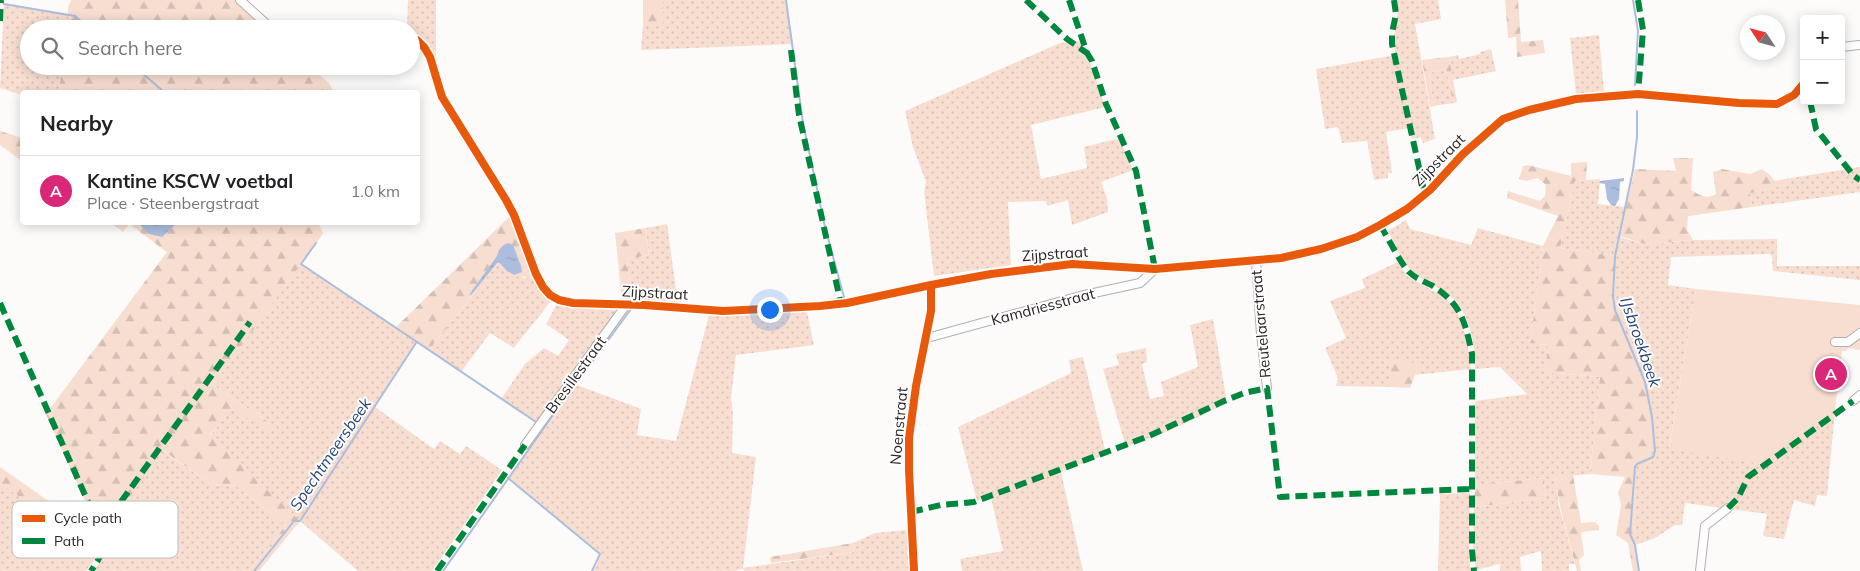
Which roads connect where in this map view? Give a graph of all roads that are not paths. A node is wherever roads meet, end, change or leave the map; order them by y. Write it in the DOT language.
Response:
graph roads {
  1 [pos="240,0"];
  2 [pos="262,20"];
  3 [pos="420,43"];
  4 [pos="1860,44"];
  5 [pos="1845,46"];
  6 [pos="1800,88"];
  7 [pos="1256,260"];
  8 [pos="1155,269"];
  9 [pos="931,285"];
  10 [pos="626,306"];
  11 [pos="1860,333"];
  12 [pos="927,338"];
  13 [pos="1835,342"];
  14 [pos="1267,388"];
  15 [pos="1860,395"];
  16 [pos="1853,401"];
  17 [pos="525,445"];
  18 [pos="1728,508"];
  19 [pos="914,571"];
  20 [pos="1700,571"];
  1 -- 2 [label="street"];
  3 -- 10 [label="street, Zijpstraat"];
  4 -- 5 [label="street"];
  6 -- 7 [label="street, Zijpstraat"];
  7 -- 8 [label="street, Zijpstraat"];
  7 -- 14 [label="street, Reutelaarstraat"];
  8 -- 9 [label="street, Zijpstraat"];
  8 -- 12 [label="street, Kamdriesstraat"];
  9 -- 10 [label="street, Zijpstraat"];
  9 -- 12 [label="street, Noenstraat"];
  10 -- 17 [label="street, Bresillestraat"];
  11 -- 13 [label="street"];
  12 -- 19 [label="street, Noenstraat"];
  15 -- 16 [label="street"];
  18 -- 20 [label="street"];
}
